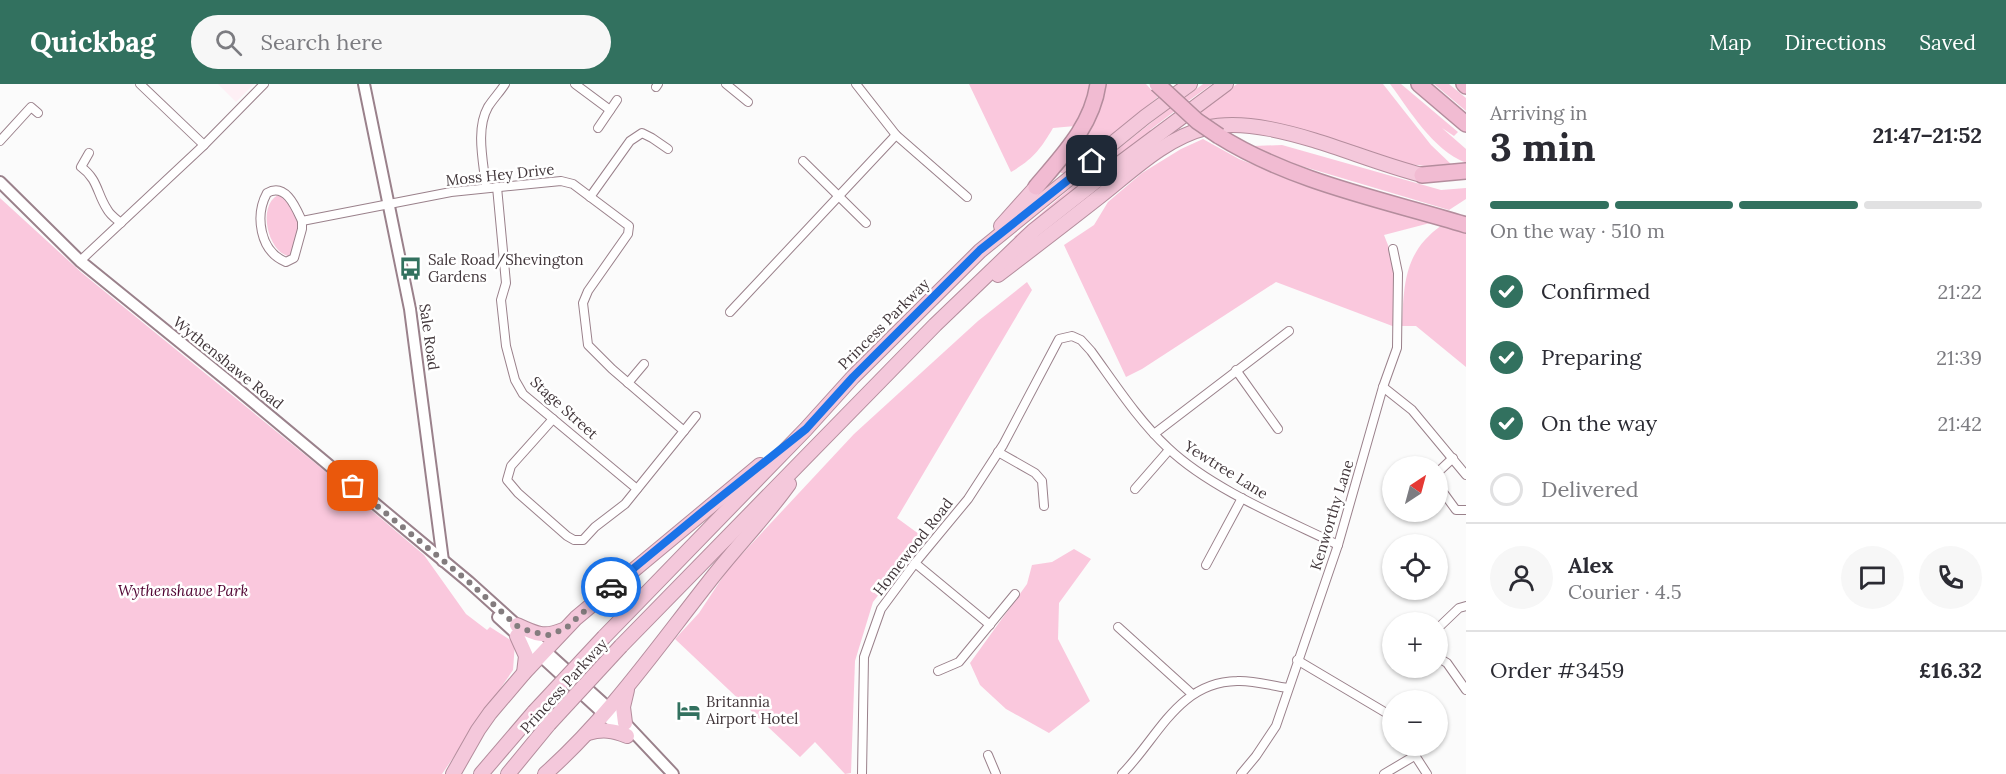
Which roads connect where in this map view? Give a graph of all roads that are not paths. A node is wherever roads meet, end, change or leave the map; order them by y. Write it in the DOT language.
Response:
graph roads {
  1 [pos="140,84"];
  2 [pos="264,84"];
  3 [pos="364,84"];
  4 [pos="505,84"];
  5 [pos="575,84"];
  6 [pos="726,84"];
  7 [pos="856,84"];
  8 [pos="1098,84"];
  9 [pos="1157,84"];
  10 [pos="1190,84"];
  11 [pos="1226,84"];
  12 [pos="1419,84"];
  13 [pos="617,100"];
  14 [pos="748,102"];
  15 [pos="31,107"];
  16 [pos="610,110"];
  17 [pos="1466,124"];
  18 [pos="598,128"];
  19 [pos="896,135"];
  20 [pos="0,141"];
  21 [pos="204,145"];
  22 [pos="668,149"];
  23 [pos="89,153"];
  24 [pos="803,161"];
  25 [pos="1466,171"];
  26 [pos="1422,175"];
  27 [pos="0,182"];
  28 [pos="1036,186"];
  29 [pos="497,187"];
  30 [pos="486,188"];
  31 [pos="838,195"];
  32 [pos="591,197"];
  33 [pos="967,197"];
  34 [pos="389,206"];
  35 [pos="302,221"];
  36 [pos="121,223"];
  37 [pos="866,223"];
  38 [pos="1466,225"];
  39 [pos="1393,249"];
  40 [pos="980,250"];
  41 [pos="80,261"];
  42 [pos="730,312"];
  43 [pos="935,325"];
  44 [pos="1289,330"];
  45 [pos="1050,358"];
  46 [pos="644,364"];
  47 [pos="1236,370"];
  48 [pos="628,383"];
  49 [pos="1383,387"];
  50 [pos="696,416"];
  51 [pos="553,419"];
  52 [pos="806,429"];
  53 [pos="1278,429"];
  54 [pos="684,430"];
  55 [pos="1154,434"];
  56 [pos="817,446"];
  57 [pos="1169,450"];
  58 [pos="998,453"];
  59 [pos="1454,458"];
  60 [pos="1448,463"];
  61 [pos="1466,475"];
  62 [pos="637,489"];
  63 [pos="1135,489"];
  64 [pos="1242,498"];
  65 [pos="1448,499"];
  66 [pos="1044,506"];
  67 [pos="1466,510"];
  68 [pos="1338,545"];
  69 [pos="443,561"];
  70 [pos="915,562"];
  71 [pos="1206,564"];
  72 [pos="1015,594"];
  73 [pos="1466,606"];
  74 [pos="1448,618"];
  75 [pos="990,625"];
  76 [pos="1118,627"];
  77 [pos="565,629"];
  78 [pos="517,631"];
  79 [pos="542,653"];
  80 [pos="1297,660"];
  81 [pos="1448,664"];
  82 [pos="938,671"];
  83 [pos="524,672"];
  84 [pos="627,688"];
  85 [pos="1288,688"];
  86 [pos="1466,690"];
  87 [pos="1192,694"];
  88 [pos="1382,710"];
  89 [pos="606,712"];
  90 [pos="626,730"];
  91 [pos="588,734"];
  92 [pos="988,755"];
  93 [pos="1414,756"];
  94 [pos="1417,756"];
  95 [pos="453,774"];
  96 [pos="481,774"];
  97 [pos="508,774"];
  98 [pos="545,774"];
  99 [pos="673,774"];
  100 [pos="862,774"];
  101 [pos="996,774"];
  102 [pos="1122,774"];
  103 [pos="1241,774"];
  104 [pos="1384,774"];
  105 [pos="1427,774"];
  1 -- 21 [label="street"];
  2 -- 21 [label="street"];
  3 -- 34 [label="main road, Sale Road"];
  4 -- 30 [label="street"];
  5 -- 16 [label="street"];
  6 -- 14 [label="street"];
  7 -- 19 [label="street"];
  8 -- 28 [label="highway"];
  9 -- 38 [label="highway, bridge"];
  10 -- 40 [label="highway, Princess Parkway"];
  11 -- 43 [label="highway, Princess Parkway"];
  12 -- 17 [label="highway"];
  13 -- 16 [label="street"];
  15 -- 20 [label="street"];
  16 -- 18 [label="street"];
  19 -- 31 [label="street"];
  19 -- 33 [label="street"];
  21 -- 36 [label="street"];
  22 -- 32 [label="street"];
  23 -- 36 [label="street"];
  24 -- 31 [label="street"];
  25 -- 26 [label="highway"];
  26 -- 43 [label="highway"];
  27 -- 41 [label="main road, Wythenshawe Road"];
  28 -- 40 [label="highway"];
  29 -- 30 [label="street, Moss Hey Drive"];
  29 -- 32 [label="street, Moss Hey Drive"];
  29 -- 51 [label="street, Stage Street"];
  30 -- 34 [label="street, Moss Hey Drive"];
  31 -- 37 [label="street"];
  31 -- 42 [label="street"];
  32 -- 48 [label="street, Moss Hey Drive"];
  34 -- 35 [label="street, Moss Hey Drive"];
  34 -- 69 [label="main road, Sale Road"];
  35 -- 35 [label="street"];
  36 -- 41 [label="street"];
  39 -- 49 [label="street, Kenworthy Lane"];
  40 -- 52 [label="highway, Princess Parkway"];
  41 -- 69 [label="main road, Wythenshawe Road"];
  43 -- 56 [label="highway, Princess Parkway"];
  44 -- 47 [label="street"];
  45 -- 55 [label="street, Yewtree Lane"];
  45 -- 58 [label="street, Homewood Road"];
  46 -- 48 [label="street"];
  47 -- 53 [label="street"];
  47 -- 55 [label="street"];
  48 -- 54 [label="street, Moss Hey Drive"];
  49 -- 59 [label="street"];
  49 -- 68 [label="street, Kenworthy Lane"];
  50 -- 54 [label="street"];
  51 -- 62 [label="street, Stage Street"];
  51 -- 62 [label="street"];
  52 -- 77 [label="highway"];
  52 -- 96 [label="highway, Princess Parkway, bridge"];
  54 -- 62 [label="street"];
  55 -- 57 [label="street, Yewtree Lane"];
  56 -- 84 [label="highway"];
  56 -- 97 [label="highway, Princess Parkway, bridge"];
  57 -- 63 [label="street"];
  57 -- 64 [label="street, Yewtree Lane"];
  58 -- 66 [label="street"];
  58 -- 70 [label="street, Homewood Road"];
  59 -- 60 [label="street"];
  59 -- 61 [label="street"];
  64 -- 68 [label="street, Yewtree Lane"];
  64 -- 71 [label="street"];
  65 -- 67 [label="street"];
  68 -- 80 [label="street, Kenworthy Lane"];
  69 -- 78 [label="main road, Wythenshawe Road"];
  70 -- 75 [label="street"];
  70 -- 100 [label="street, Homewood Road"];
  72 -- 75 [label="street"];
  73 -- 74 [label="street"];
  75 -- 82 [label="street"];
  76 -- 87 [label="street"];
  77 -- 78 [label="highway"];
  77 -- 79 [label="highway"];
  78 -- 79 [label="main road, Wythenshawe Road"];
  78 -- 83 [label="highway"];
  79 -- 83 [label="highway"];
  79 -- 89 [label="main road, Wythenshawe Road"];
  80 -- 85 [label="street, Kenworthy Lane"];
  80 -- 88 [label="street"];
  81 -- 86 [label="street"];
  83 -- 95 [label="highway"];
  84 -- 89 [label="highway"];
  84 -- 90 [label="highway"];
  85 -- 87 [label="street"];
  85 -- 103 [label="street, Kenworthy Lane"];
  87 -- 102 [label="street"];
  89 -- 90 [label="main road, Wythenshawe Road"];
  89 -- 91 [label="highway"];
  90 -- 91 [label="highway"];
  90 -- 99 [label="main road, Wythenshawe Road"];
  91 -- 98 [label="highway"];
  92 -- 101 [label="street"];
  93 -- 104 [label="street"];
  94 -- 105 [label="street"];
}
